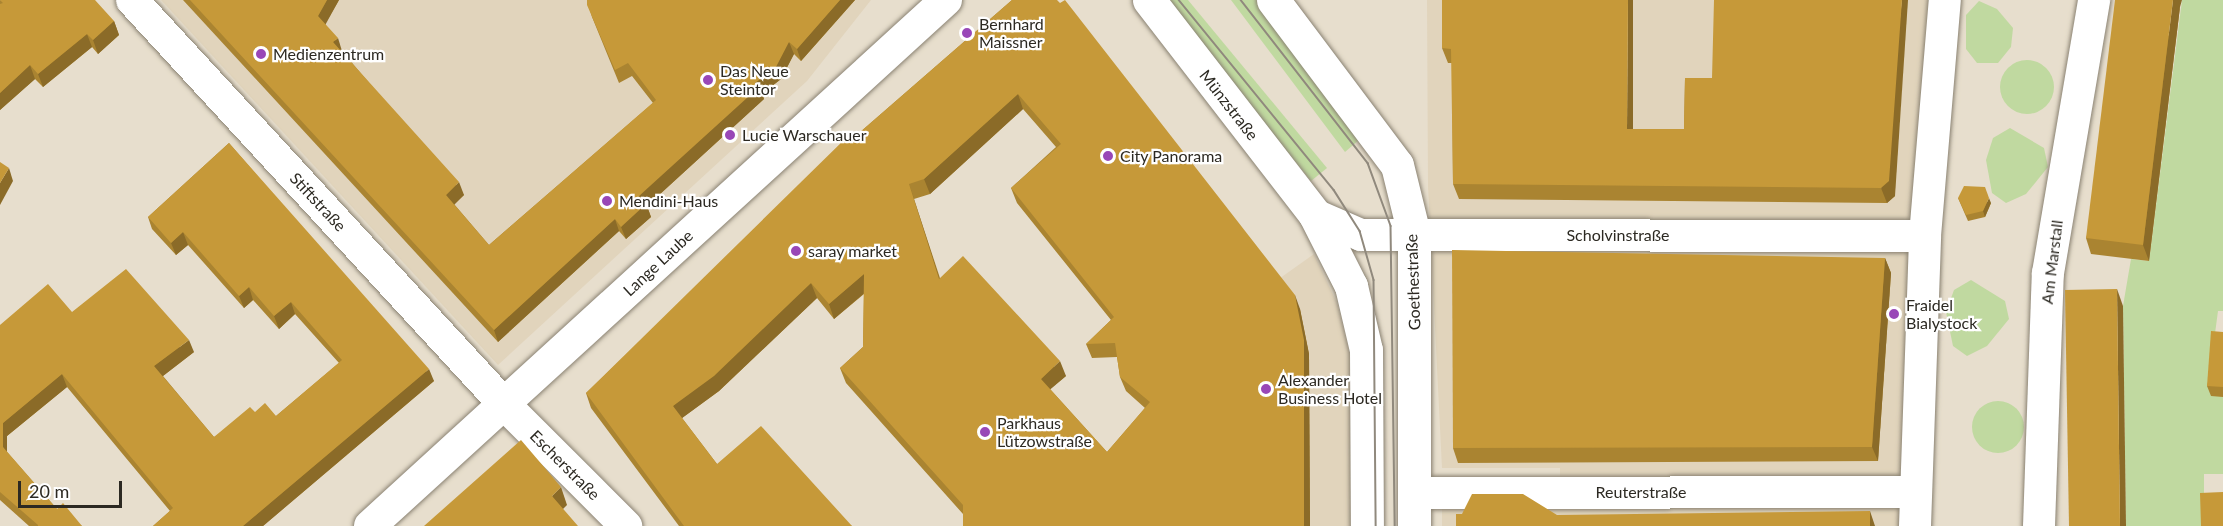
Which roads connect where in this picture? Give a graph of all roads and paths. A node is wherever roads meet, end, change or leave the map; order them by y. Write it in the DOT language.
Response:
graph roads {
  1 [pos="132,0"];
  2 [pos="946,0"];
  3 [pos="1149,0"];
  4 [pos="1272,0"];
  5 [pos="1945,0"];
  6 [pos="2094,0"];
  7 [pos="1313,212"];
  8 [pos="1414,234"];
  9 [pos="1925,236"];
  10 [pos="504,404"];
  11 [pos="1916,492"];
  12 [pos="1367,493"];
  13 [pos="1414,493"];
  14 [pos="370,526"];
  15 [pos="626,526"];
  16 [pos="1367,526"];
  17 [pos="1414,526"];
  18 [pos="1915,526"];
  19 [pos="2039,526"];
  1 -- 10 [label="street, Stiftstraße"];
  2 -- 10 [label="street, Lange Laube"];
  3 -- 7 [label="street, Münzstraße"];
  4 -- 8 [label="street, Goethestraße"];
  5 -- 9 [label="street"];
  6 -- 19 [label="street, Am Marstall"];
  7 -- 8 [label="street, Scholvinstraße"];
  7 -- 12 [label="street"];
  8 -- 9 [label="street, Scholvinstraße"];
  8 -- 13 [label="street, Goethestraße"];
  9 -- 11 [label="street"];
  10 -- 14 [label="street, Lange Laube"];
  10 -- 15 [label="street, Escherstraße"];
  11 -- 13 [label="street, Reuterstraße"];
  11 -- 18 [label="street"];
  12 -- 13 [label="street, Reuterstraße"];
  12 -- 16 [label="street"];
  13 -- 17 [label="street, Goethestraße"];
}
